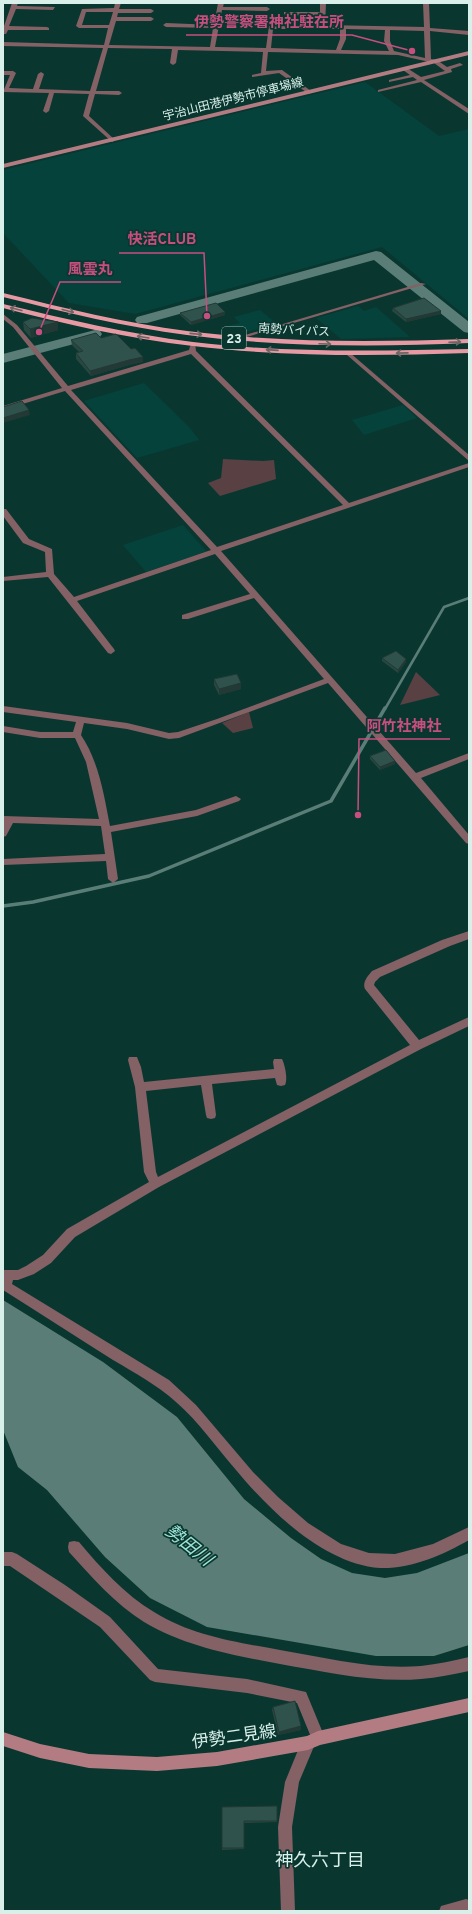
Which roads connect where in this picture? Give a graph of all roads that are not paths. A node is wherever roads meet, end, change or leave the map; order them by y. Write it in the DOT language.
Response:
graph roads {
  1 [pos="118,3"];
  2 [pos="323,3"];
  3 [pos="426,3"];
  4 [pos="220,5"];
  5 [pos="13,6"];
  6 [pos="53,8"];
  7 [pos="267,9"];
  8 [pos="116,10"];
  9 [pos="151,12"];
  10 [pos="286,13"];
  11 [pos="322,14"];
  12 [pos="114,19"];
  13 [pos="151,19"];
  14 [pos="210,20"];
  15 [pos="218,20"];
  16 [pos="323,21"];
  17 [pos="166,25"];
  18 [pos="216,26"];
  19 [pos="111,27"];
  20 [pos="324,27"];
  21 [pos="360,27"];
  22 [pos="6,28"];
  23 [pos="47,29"];
  24 [pos="427,29"];
  25 [pos="343,30"];
  26 [pos="388,30"];
  27 [pos="469,33"];
  28 [pos="3,34"];
  29 [pos="3,44"];
  30 [pos="106,47"];
  31 [pos="174,48"];
  32 [pos="212,49"];
  33 [pos="267,51"];
  34 [pos="338,52"];
  35 [pos="392,53"];
  36 [pos="469,53"];
  37 [pos="432,61"];
  38 [pos="173,62"];
  39 [pos="460,65"];
  40 [pos="405,68"];
  41 [pos="446,69"];
  42 [pos="3,72"];
  43 [pos="265,73"];
  44 [pos="41,74"];
  45 [pos="415,75"];
  46 [pos="254,76"];
  47 [pos="384,76"];
  48 [pos="421,80"];
  49 [pos="391,81"];
  50 [pos="399,86"];
  51 [pos="5,90"];
  52 [pos="34,91"];
  53 [pos="380,91"];
  54 [pos="52,92"];
  55 [pos="93,92"];
  56 [pos="309,92"];
  57 [pos="119,93"];
  58 [pos="46,111"];
  59 [pos="469,112"];
  60 [pos="112,140"];
  61 [pos="3,166"];
  62 [pos="423,284"];
  63 [pos="3,295"];
  64 [pos="3,306"];
  65 [pos="3,316"];
  66 [pos="238,338"];
  67 [pos="469,341"];
  68 [pos="192,347"];
  69 [pos="469,351"];
  70 [pos="349,354"];
  71 [pos="66,389"];
  72 [pos="3,408"];
  73 [pos="469,459"];
  74 [pos="469,464"];
  75 [pos="348,506"];
  76 [pos="3,511"];
  77 [pos="215,551"];
  78 [pos="50,574"];
  79 [pos="3,579"];
  80 [pos="255,595"];
  81 [pos="72,600"];
  82 [pos="185,618"];
  83 [pos="111,651"];
  84 [pos="329,680"];
  85 [pos="3,709"];
  86 [pos="81,719"];
  87 [pos="3,729"];
  88 [pos="77,735"];
  89 [pos="469,756"];
  90 [pos="415,777"];
  91 [pos="236,799"];
  92 [pos="6,820"];
  93 [pos="105,826"];
  94 [pos="3,834"];
  95 [pos="469,841"];
  96 [pos="110,857"];
  97 [pos="3,862"];
  98 [pos="113,879"];
  99 [pos="469,935"];
  100 [pos="469,1021"];
  101 [pos="417,1046"];
  102 [pos="133,1060"];
  103 [pos="278,1062"];
  104 [pos="206,1080"];
  105 [pos="140,1087"];
  106 [pos="211,1114"];
  107 [pos="155,1184"];
  108 [pos="5,1276"];
  109 [pos="469,1533"];
  110 [pos="74,1547"];
  111 [pos="3,1559"];
  112 [pos="469,1664"];
  113 [pos="469,1705"];
  114 [pos="3,1739"];
  115 [pos="313,1740"];
  116 [pos="466,1906"];
  117 [pos="288,1911"];
  118 [pos="446,1911"];
  1 -- 8 [label="street"];
  2 -- 11 [label="street"];
  3 -- 24 [label="street"];
  4 -- 7 [label="street"];
  4 -- 15 [label="street"];
  5 -- 6 [label="street"];
  5 -- 22 [label="street"];
  8 -- 9 [label="street"];
  8 -- 12 [label="street"];
  8 -- 19 [label="street"];
  10 -- 11 [label="street"];
  11 -- 16 [label="street"];
  12 -- 13 [label="street"];
  12 -- 19 [label="street"];
  14 -- 15 [label="street"];
  15 -- 18 [label="street"];
  16 -- 20 [label="street"];
  16 -- 21 [label="street"];
  17 -- 18 [label="street"];
  18 -- 32 [label="street"];
  19 -- 30 [label="street"];
  20 -- 25 [label="street"];
  20 -- 33 [label="street"];
  21 -- 25 [label="street"];
  21 -- 26 [label="street"];
  22 -- 23 [label="street"];
  22 -- 28 [label="street"];
  24 -- 26 [label="street"];
  24 -- 27 [label="street"];
  24 -- 37 [label="street"];
  25 -- 26 [label="street"];
  25 -- 34 [label="street"];
  26 -- 35 [label="street"];
  29 -- 30 [label="street"];
  30 -- 31 [label="street"];
  30 -- 55 [label="street"];
  31 -- 32 [label="street"];
  31 -- 38 [label="street"];
  32 -- 33 [label="street"];
  33 -- 34 [label="street"];
  33 -- 43 [label="street"];
  34 -- 35 [label="street"];
  35 -- 37 [label="street"];
  36 -- 37 [label="main road, 宇治山田港伊勢市停車場線"];
  37 -- 40 [label="main road, 宇治山田港伊勢市停車場線"];
  37 -- 41 [label="street"];
  39 -- 41 [label="street"];
  40 -- 45 [label="street"];
  40 -- 56 [label="main road, 宇治山田港伊勢市停車場線"];
  41 -- 48 [label="street"];
  42 -- 51 [label="street"];
  43 -- 46 [label="street"];
  43 -- 56 [label="street"];
  44 -- 52 [label="street"];
  45 -- 48 [label="street"];
  45 -- 49 [label="street"];
  47 -- 49 [label="street"];
  48 -- 50 [label="street"];
  48 -- 59 [label="street"];
  49 -- 50 [label="street"];
  50 -- 53 [label="street"];
  51 -- 52 [label="street"];
  52 -- 54 [label="street"];
  54 -- 55 [label="street"];
  54 -- 58 [label="street"];
  55 -- 57 [label="street"];
  55 -- 60 [label="street"];
  56 -- 60 [label="main road, 宇治山田港伊勢市停車場線"];
  60 -- 61 [label="main road, 宇治山田港伊勢市停車場線"];
  62 -- 66 [label="street"];
  63 -- 66 [label="highway, 南勢バイパス / 23, one-way"];
  68 -- 64 [label="highway, 南勢バイパス / 23, one-way"];
  65 -- 71 [label="street"];
  66 -- 67 [label="highway, 南勢バイパス / 23, one-way"];
  70 -- 68 [label="highway, 南勢バイパス / 23, one-way"];
  68 -- 71 [label="street"];
  68 -- 75 [label="street"];
  69 -- 70 [label="highway, 南勢バイパス / 23, one-way"];
  70 -- 73 [label="street"];
  71 -- 72 [label="street"];
  71 -- 77 [label="street"];
  74 -- 75 [label="street"];
  75 -- 77 [label="street"];
  76 -- 78 [label="street"];
  77 -- 80 [label="street"];
  77 -- 81 [label="street"];
  78 -- 79 [label="street"];
  78 -- 81 [label="street"];
  80 -- 82 [label="street"];
  80 -- 84 [label="street"];
  81 -- 83 [label="street"];
  84 -- 86 [label="street"];
  84 -- 90 [label="street"];
  85 -- 86 [label="street"];
  86 -- 88 [label="street"];
  87 -- 88 [label="street"];
  88 -- 93 [label="street"];
  89 -- 90 [label="street"];
  90 -- 95 [label="street"];
  91 -- 93 [label="street"];
  92 -- 93 [label="street"];
  92 -- 94 [label="street"];
  93 -- 96 [label="street"];
  96 -- 97 [label="street"];
  96 -- 98 [label="street"];
  99 -- 101 [label="street"];
  100 -- 101 [label="street"];
  101 -- 107 [label="street"];
  102 -- 105 [label="street"];
  103 -- 104 [label="street"];
  104 -- 105 [label="street"];
  104 -- 106 [label="street"];
  105 -- 107 [label="street"];
  107 -- 108 [label="street"];
  108 -- 109 [label="street"];
  110 -- 112 [label="street"];
  111 -- 115 [label="street"];
  113 -- 115 [label="main road, 伊勢二見線"];
  114 -- 115 [label="main road, 伊勢二見線"];
  115 -- 117 [label="street"];
  116 -- 118 [label="street"];
}
